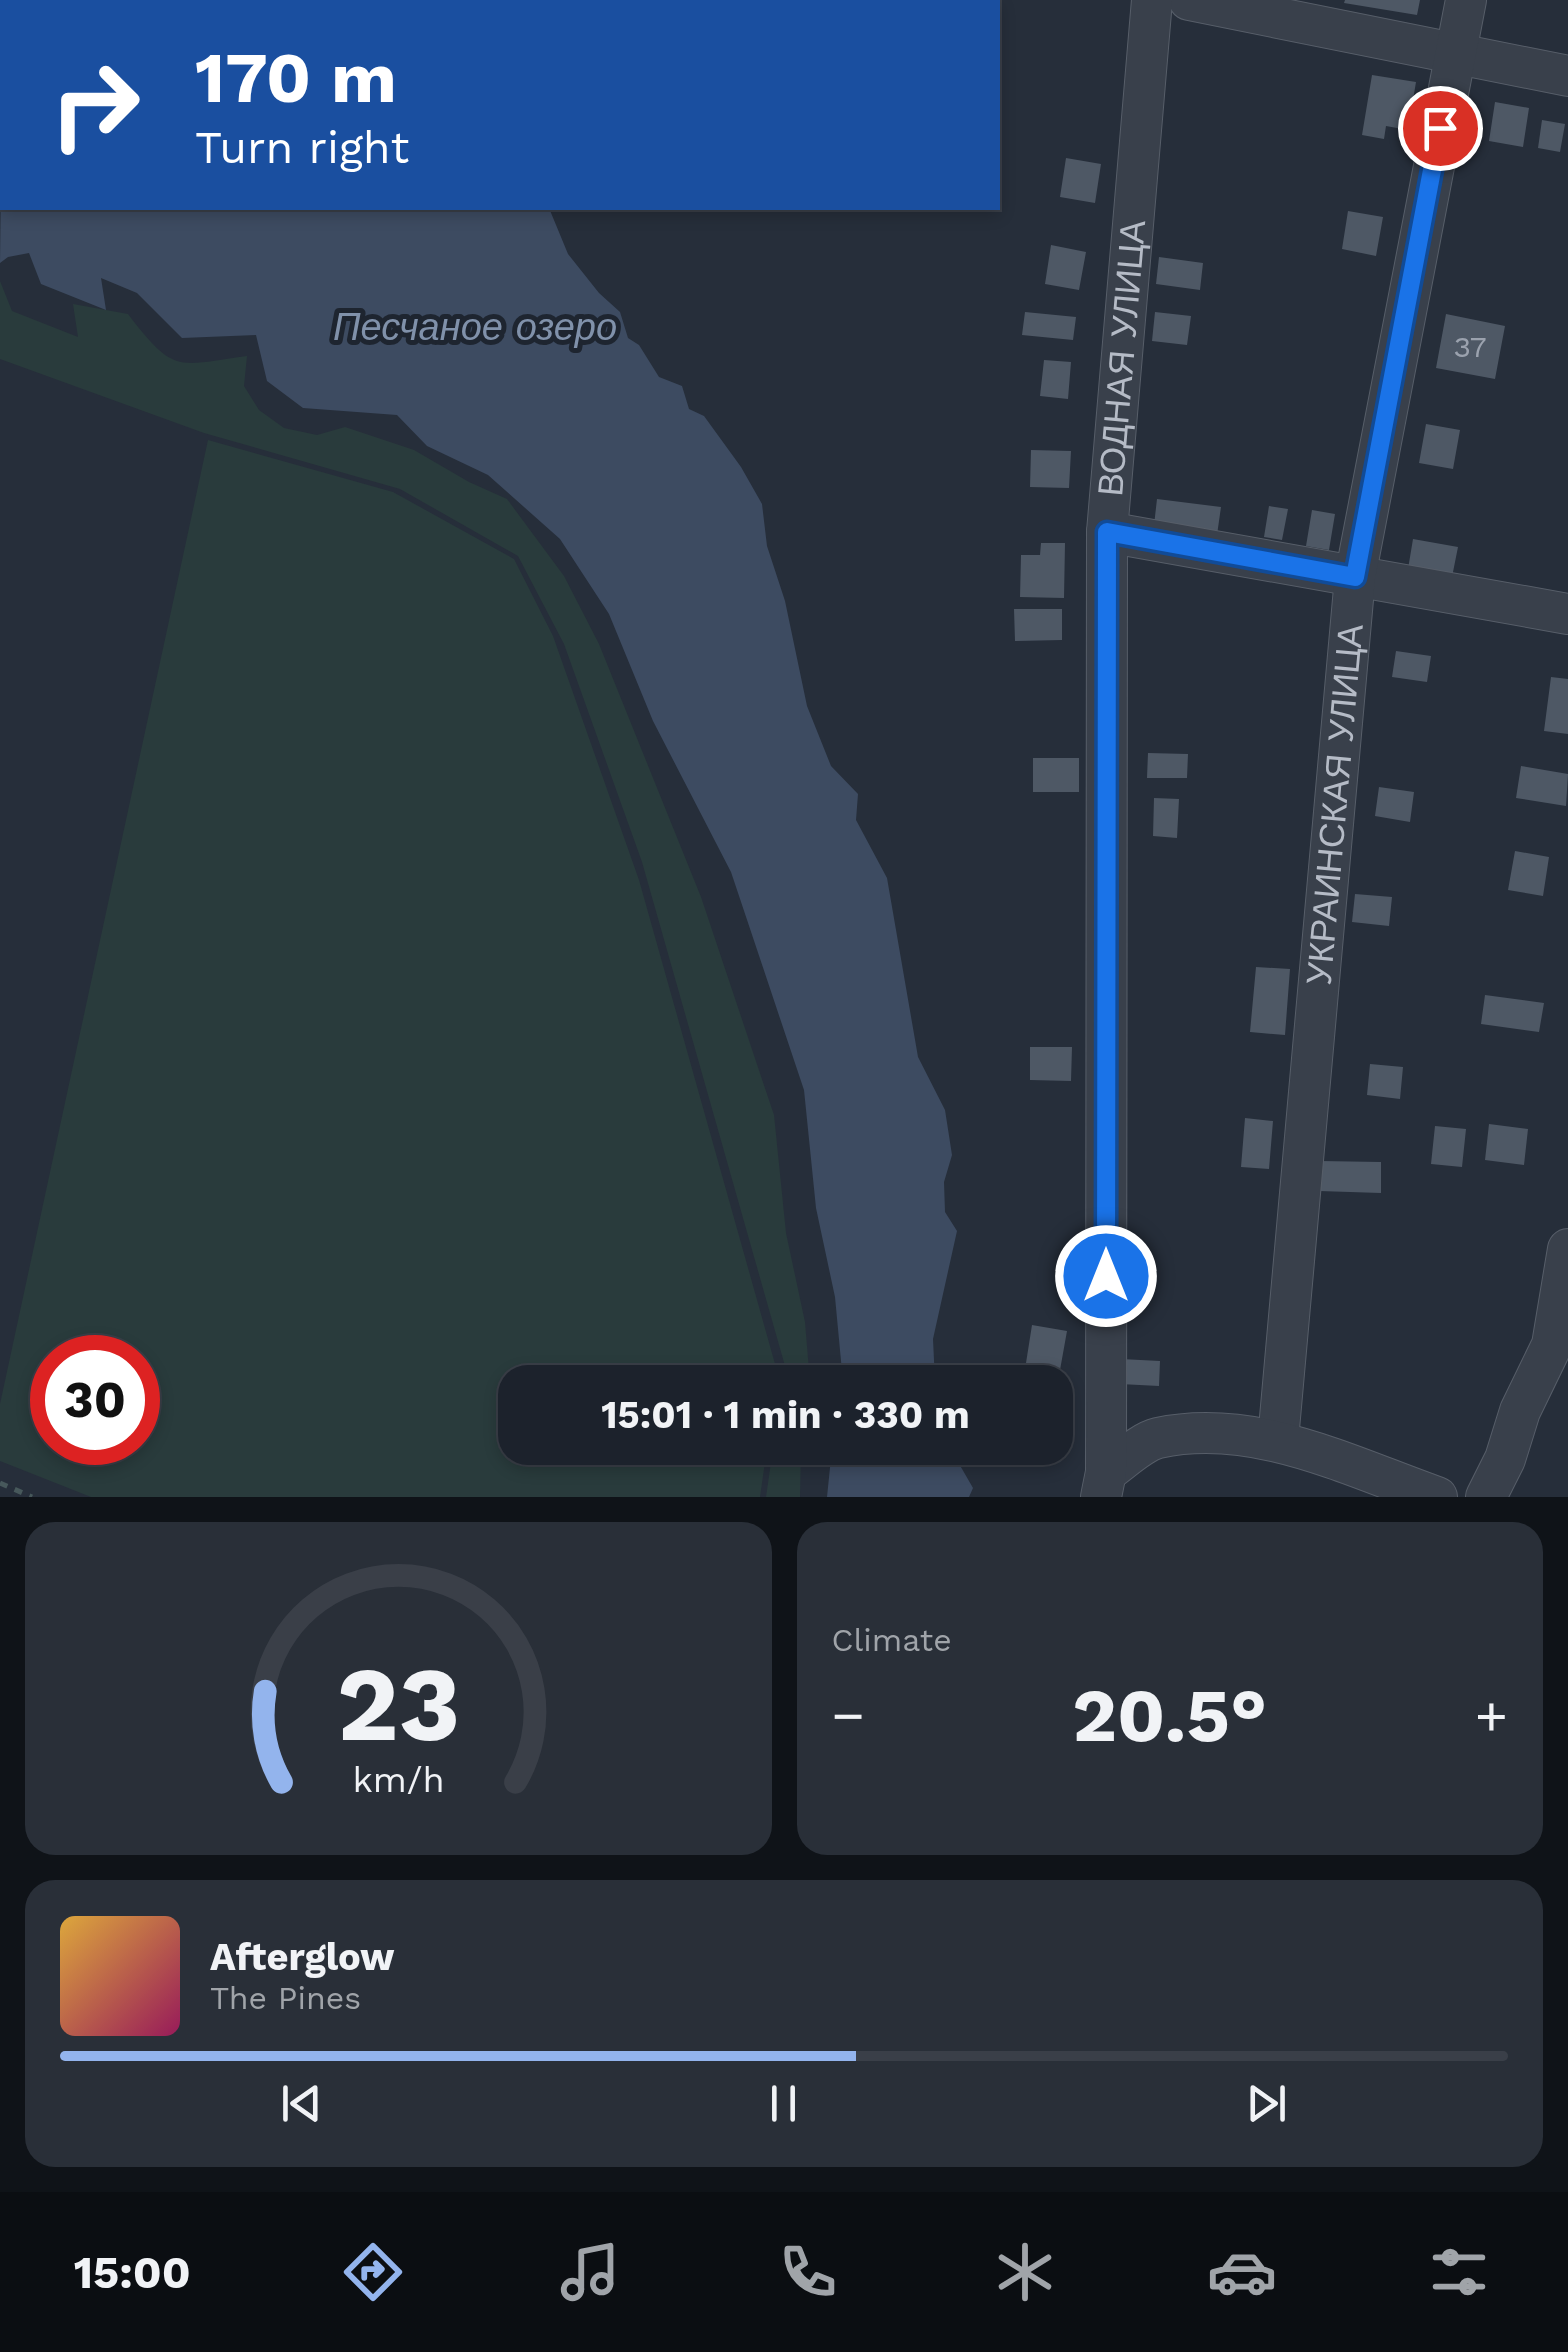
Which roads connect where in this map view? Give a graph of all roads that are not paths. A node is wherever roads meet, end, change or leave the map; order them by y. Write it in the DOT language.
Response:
graph roads {
  1 [pos="1152,0"];
  2 [pos="1189,0"];
  3 [pos="1466,0"];
  4 [pos="1454,53"];
  5 [pos="1568,76"];
  6 [pos="1107,532"];
  7 [pos="1355,577"];
  8 [pos="1568,614"];
  9 [pos="1568,1250"];
  10 [pos="1278,1440"];
  11 [pos="1103,1484"];
  12 [pos="1437,1497"];
  13 [pos="1486,1497"];
  1 -- 6 [label="street, ВОДНАЯ УЛИЦА"];
  2 -- 4 [label="street"];
  3 -- 4 [label="street, УКРАИНСКАЯ УЛИЦА"];
  4 -- 5 [label="street"];
  4 -- 7 [label="street, УКРАИНСКАЯ УЛИЦА"];
  6 -- 7 [label="street"];
  6 -- 11 [label="street, ВОДНАЯ УЛИЦА"];
  7 -- 8 [label="street"];
  7 -- 10 [label="street, УКРАИНСКАЯ УЛИЦА"];
  9 -- 13 [label="street"];
  10 -- 11 [label="street"];
  10 -- 12 [label="street"];
}
